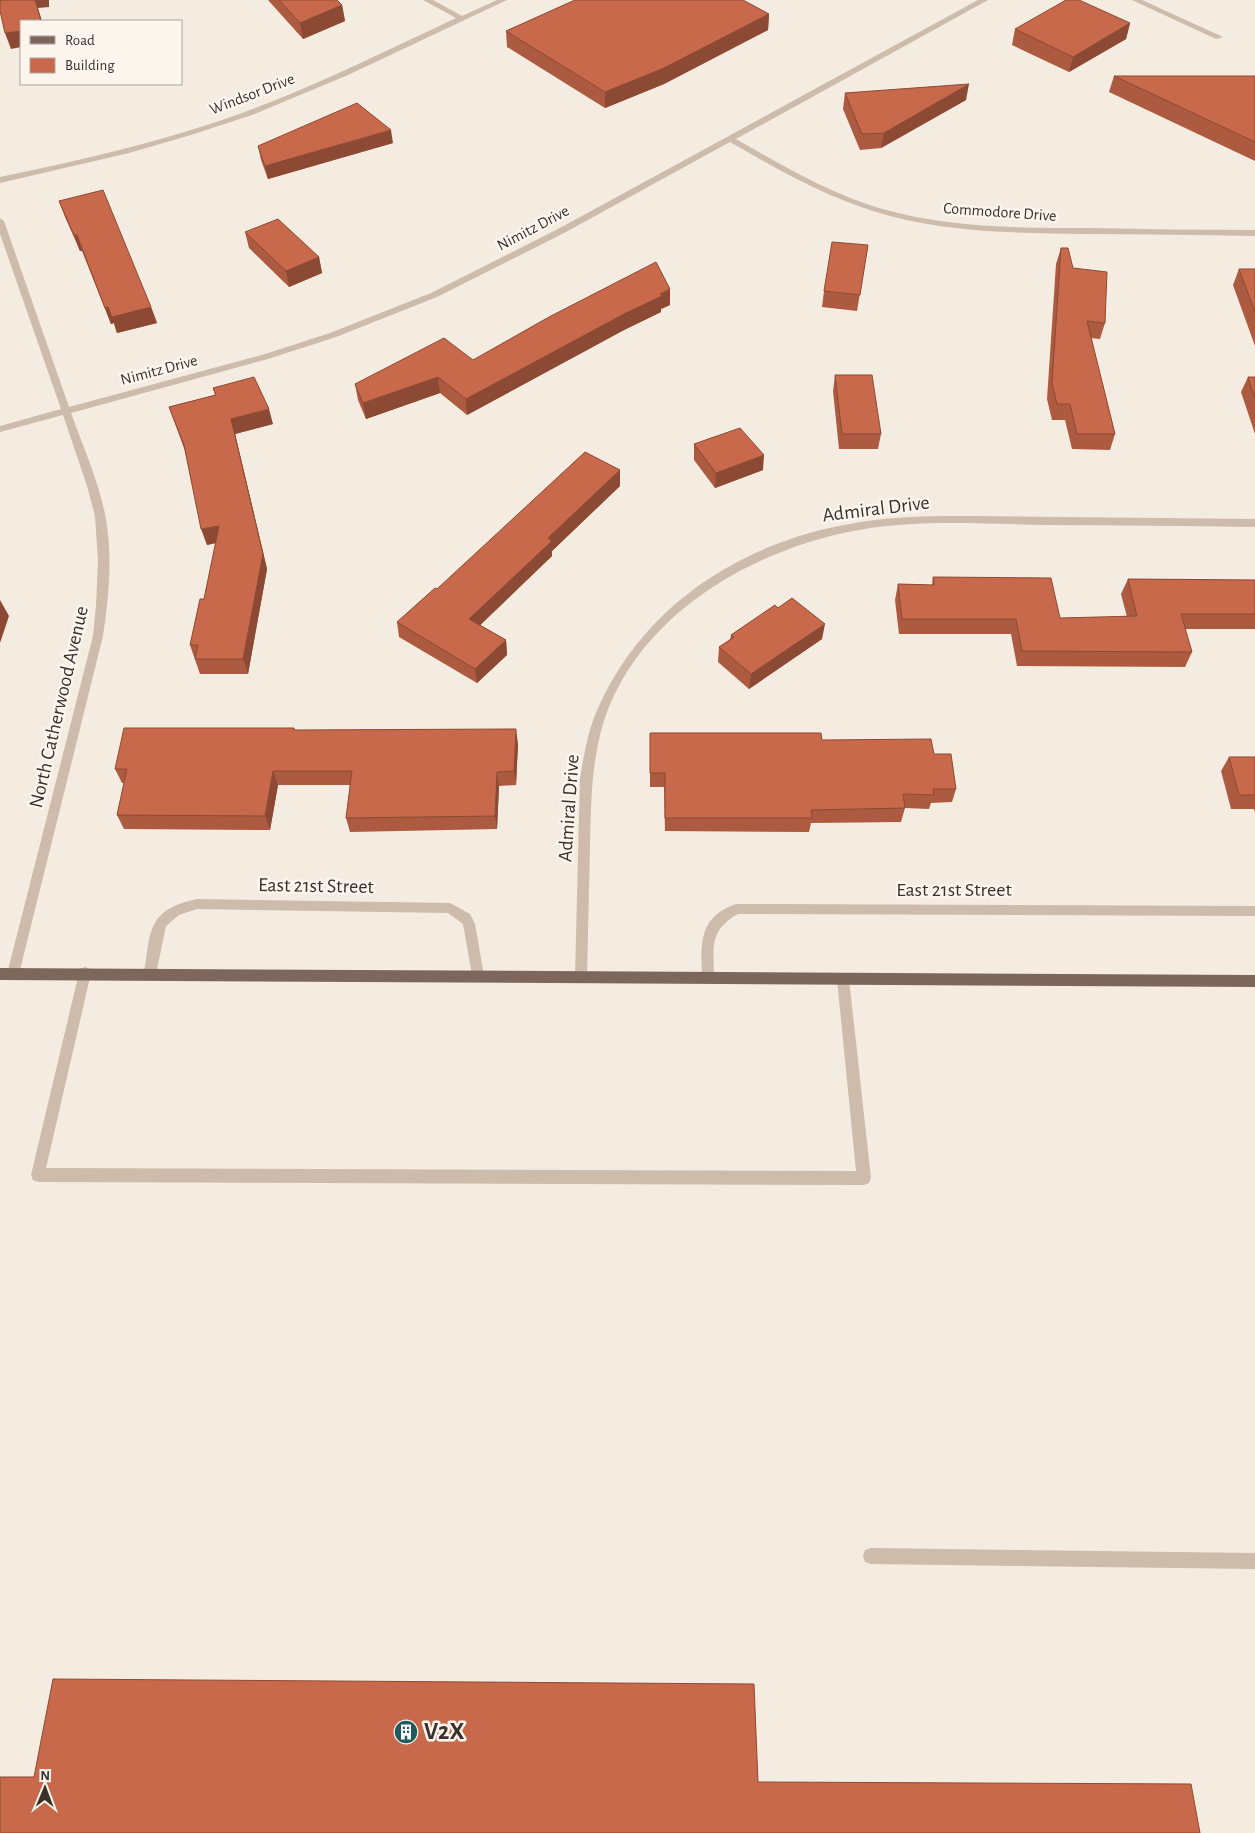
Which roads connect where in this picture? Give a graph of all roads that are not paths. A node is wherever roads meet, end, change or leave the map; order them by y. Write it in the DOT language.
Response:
graph roads {
  1 [pos="427,0"];
  2 [pos="503,0"];
  3 [pos="984,0"];
  4 [pos="1136,0"];
  5 [pos="461,18"];
  6 [pos="1219,37"];
  7 [pos="731,139"];
  8 [pos="0,180"];
  9 [pos="0,221"];
  10 [pos="1255,233"];
  11 [pos="66,411"];
  12 [pos="0,428"];
  13 [pos="1255,522"];
  14 [pos="1255,911"];
  15 [pos="85,973"];
  16 [pos="7,974"];
  17 [pos="150,974"];
  18 [pos="478,976"];
  19 [pos="581,976"];
  20 [pos="708,978"];
  21 [pos="842,979"];
  22 [pos="1255,981"];
  23 [pos="871,1556"];
  24 [pos="1255,1561"];
  1 -- 5 [label="street"];
  2 -- 5 [label="street, Windsor Drive"];
  3 -- 7 [label="street, Nimitz Drive"];
  4 -- 6 [label="street"];
  5 -- 8 [label="street, Windsor Drive"];
  7 -- 10 [label="street, Commodore Drive"];
  7 -- 11 [label="street, Nimitz Drive"];
  9 -- 11 [label="street, North Catherwood Avenue"];
  11 -- 12 [label="street, Nimitz Drive"];
  11 -- 16 [label="street, North Catherwood Avenue"];
  13 -- 19 [label="street, Admiral Drive"];
  14 -- 20 [label="street, East 21st Street"];
  15 -- 16 [label="main road"];
  15 -- 17 [label="main road"];
  15 -- 21 [label="street"];
  17 -- 18 [label="main road"];
  17 -- 18 [label="street, East 21st Street"];
  18 -- 19 [label="main road"];
  19 -- 20 [label="main road"];
  20 -- 21 [label="main road"];
  21 -- 22 [label="main road"];
  23 -- 24 [label="street"];
}
